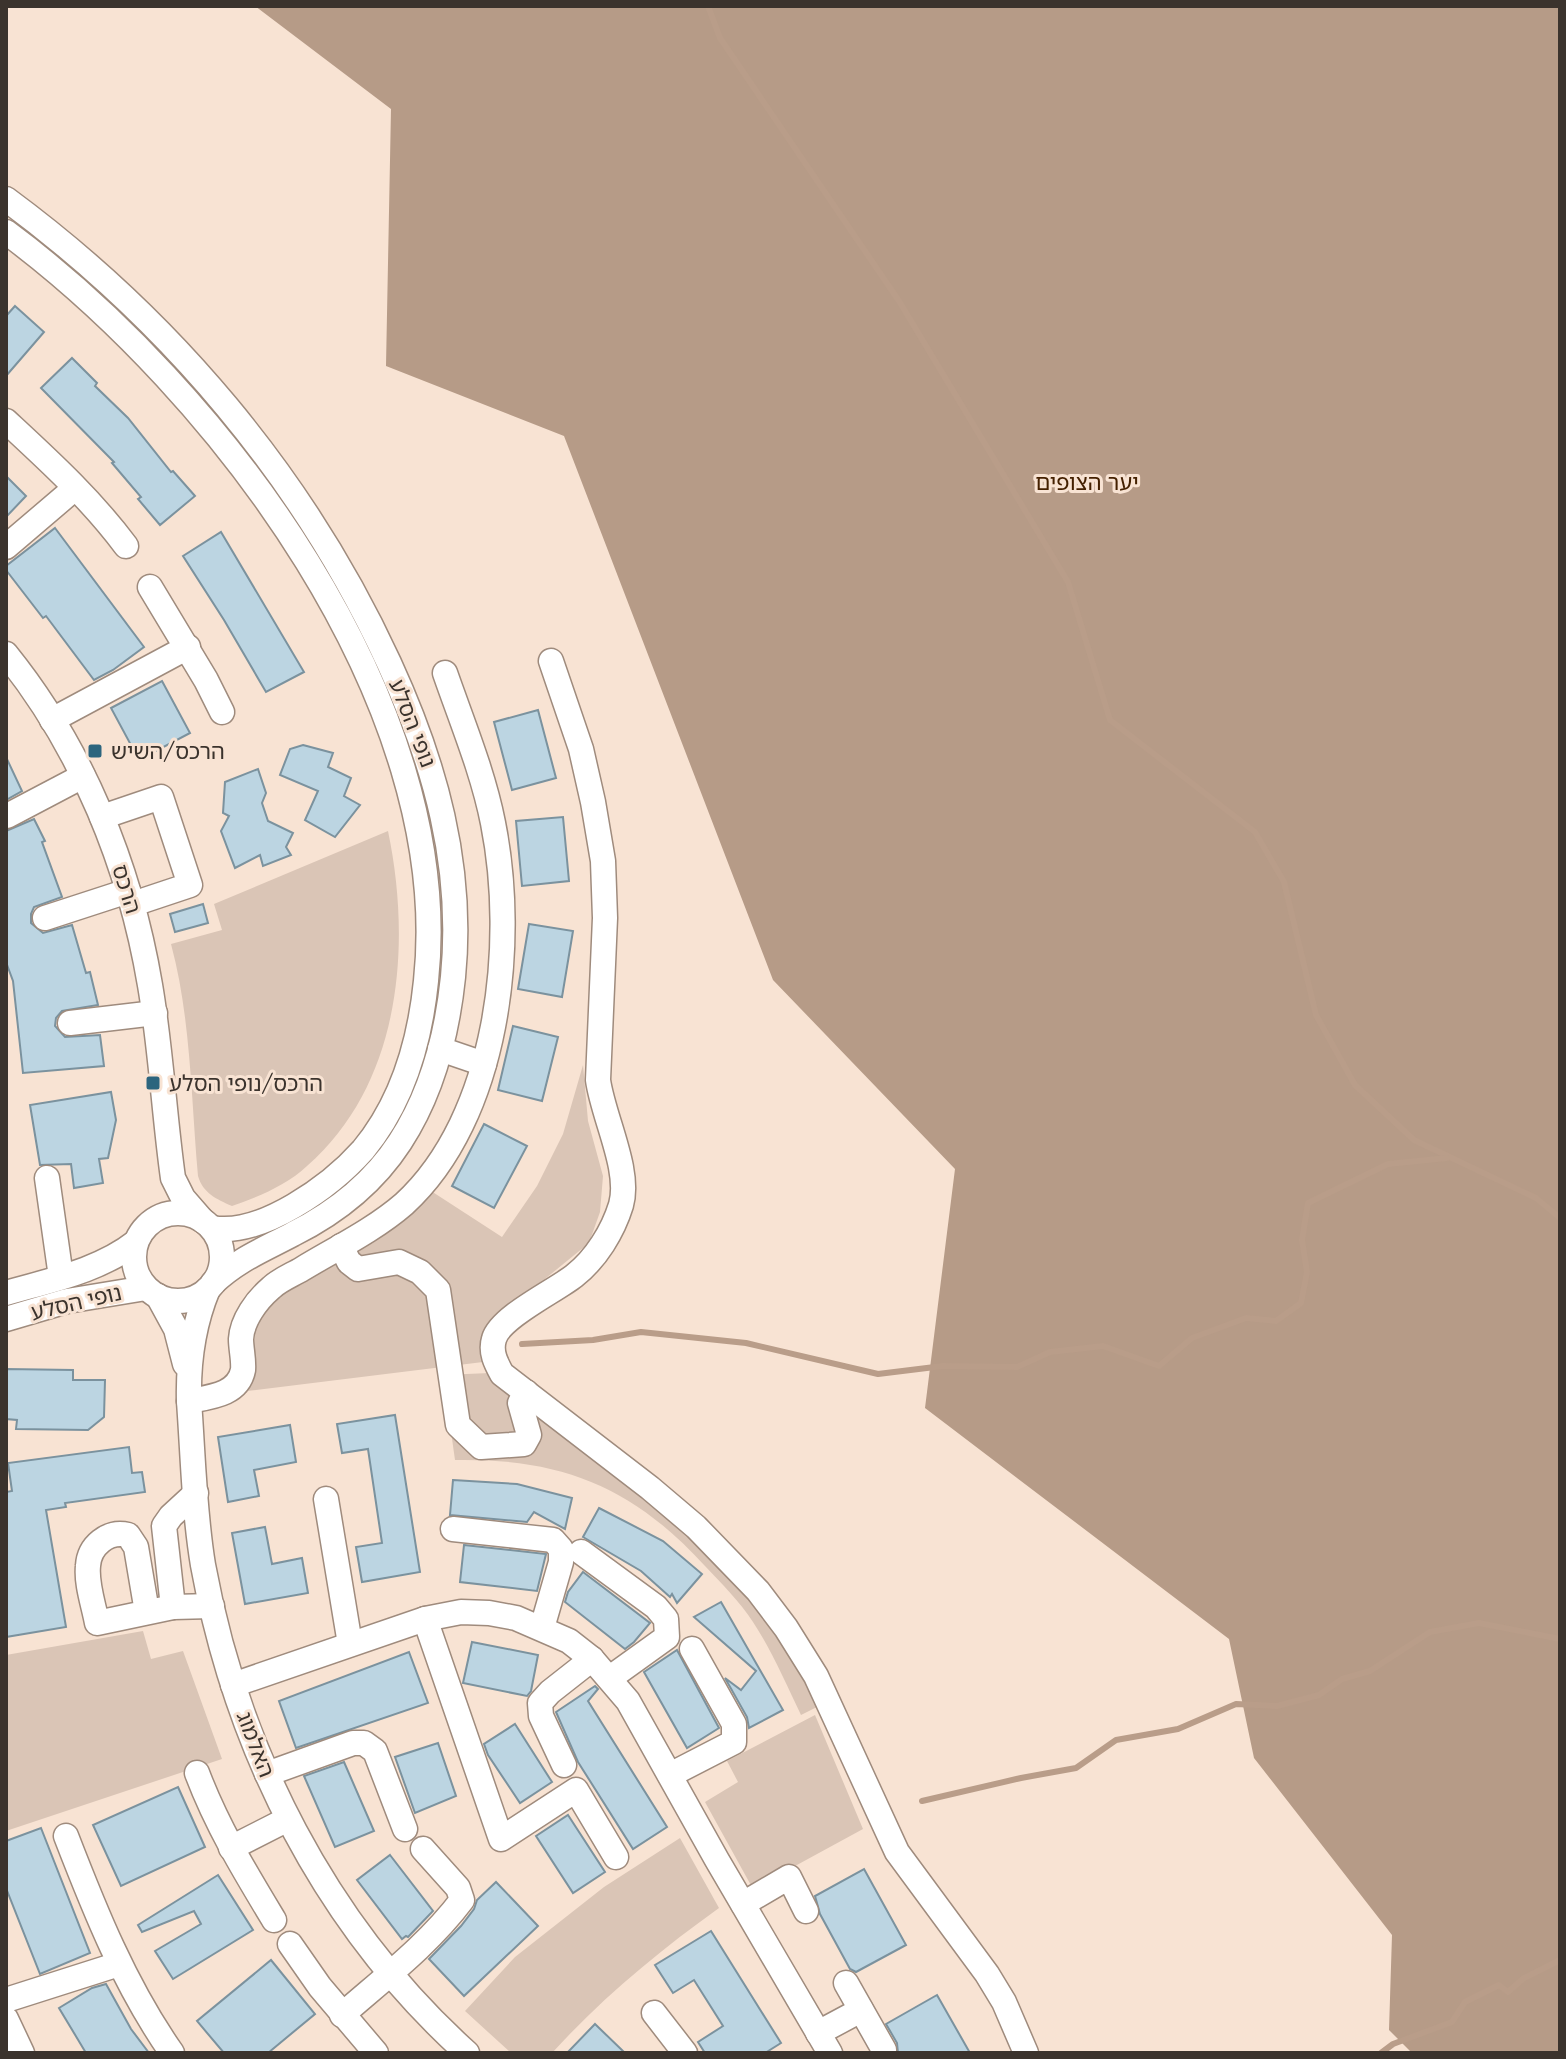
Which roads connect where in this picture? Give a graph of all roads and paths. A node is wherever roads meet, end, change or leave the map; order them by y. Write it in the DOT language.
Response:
graph roads {
  1 [pos="6,199"];
  2 [pos="6,232"];
  3 [pos="6,421"];
  4 [pos="75,488"];
  5 [pos="126,546"];
  6 [pos="6,547"];
  7 [pos="150,587"];
  8 [pos="188,647"];
  9 [pos="551,661"];
  10 [pos="10,666"];
  11 [pos="445,673"];
  12 [pos="222,712"];
  13 [pos="52,720"];
  14 [pos="83,776"];
  15 [pos="7,816"];
  16 [pos="102,817"];
  17 [pos="130,897"];
  18 [pos="45,918"];
  19 [pos="155,1013"];
  20 [pos="70,1023"];
  21 [pos="440,1049"];
  22 [pos="484,1064"];
  23 [pos="169,1152"];
  24 [pos="47,1178"];
  25 [pos="208,1225"];
  26 [pos="142,1234"];
  27 [pos="341,1246"];
  28 [pos="61,1277"];
  29 [pos="211,1286"];
  30 [pos="152,1292"];
  31 [pos="6,1293"];
  32 [pos="6,1319"];
  33 [pos="188,1375"];
  34 [pos="526,1392"];
  35 [pos="189,1401"];
  36 [pos="196,1493"];
  37 [pos="326,1499"];
  38 [pos="453,1529"];
  39 [pos="581,1552"];
  40 [pos="212,1606"];
  41 [pos="173,1607"];
  42 [pos="147,1612"];
  43 [pos="425,1619"];
  44 [pos="542,1628"];
  45 [pos="350,1644"];
  46 [pos="692,1649"];
  47 [pos="592,1659"];
  48 [pos="610,1678"];
  49 [pos="233,1685"];
  50 [pos="564,1765"];
  51 [pos="197,1773"];
  52 [pos="267,1774"];
  53 [pos="670,1775"];
  54 [pos="288,1819"];
  55 [pos="405,1829"];
  56 [pos="66,1836"];
  57 [pos="231,1848"];
  58 [pos="423,1849"];
  59 [pos="616,1857"];
  60 [pos="743,1904"];
  61 [pos="806,1911"];
  62 [pos="274,1920"];
  63 [pos="290,1944"];
  64 [pos="119,1964"];
  65 [pos="390,1974"];
  66 [pos="846,1983"];
  67 [pos="6,2000"];
  68 [pos="861,2010"];
  69 [pos="654,2013"];
  70 [pos="342,2015"];
  71 [pos="6,2019"];
  72 [pos="826,2048"];
  73 [pos="884,2050"];
  74 [pos="22,2053"];
  75 [pos="172,2053"];
  76 [pos="376,2053"];
  77 [pos="467,2053"];
  78 [pos="685,2053"];
  79 [pos="1026,2053"];
  1 -- 21 [label="street, נופי הסלע"];
  2 -- 25 [label="street, נופי הסלע"];
  3 -- 4 [label="street"];
  4 -- 5 [label="street"];
  4 -- 6 [label="street"];
  7 -- 8 [label="street"];
  8 -- 12 [label="street"];
  8 -- 13 [label="street"];
  9 -- 34 [label="street"];
  10 -- 13 [label="street, הרכס"];
  11 -- 22 [label="street"];
  13 -- 14 [label="street, הרכס"];
  14 -- 15 [label="street"];
  14 -- 16 [label="street, הרכס"];
  16 -- 17 [label="street, הרכס"];
  16 -- 17 [label="street"];
  17 -- 18 [label="street"];
  17 -- 19 [label="street, הרכס"];
  19 -- 20 [label="street"];
  19 -- 23 [label="street, הרכס"];
  21 -- 22 [label="street"];
  21 -- 29 [label="street, נופי הסלע"];
  22 -- 27 [label="street"];
  23 -- 25 [label="street, הרכס"];
  23 -- 26 [label="street, הרכס"];
  24 -- 28 [label="street"];
  25 -- 26 [label="street"];
  25 -- 29 [label="street"];
  26 -- 28 [label="street, נופי הסלע"];
  26 -- 30 [label="street"];
  27 -- 34 [label="street"];
  27 -- 35 [label="street"];
  28 -- 31 [label="street, נופי הסלע"];
  29 -- 30 [label="street"];
  29 -- 33 [label="street, האלמוג"];
  30 -- 32 [label="street, נופי הסלע"];
  30 -- 33 [label="street, האלמוג"];
  33 -- 35 [label="street, האלמוג"];
  34 -- 79 [label="street"];
  35 -- 36 [label="street, האלמוג"];
  36 -- 40 [label="street, האלמוג"];
  36 -- 41 [label="street"];
  37 -- 45 [label="street"];
  38 -- 44 [label="street"];
  39 -- 48 [label="street"];
  40 -- 41 [label="street"];
  40 -- 49 [label="street, האלמוג"];
  41 -- 42 [label="street"];
  43 -- 44 [label="street"];
  43 -- 45 [label="street"];
  43 -- 59 [label="street"];
  44 -- 47 [label="street"];
  45 -- 49 [label="street"];
  46 -- 53 [label="street"];
  47 -- 48 [label="street"];
  47 -- 50 [label="street"];
  48 -- 53 [label="street"];
  49 -- 52 [label="street, האלמוג"];
  51 -- 57 [label="street"];
  52 -- 54 [label="street, האלמוג"];
  52 -- 55 [label="street"];
  53 -- 60 [label="street"];
  54 -- 57 [label="street"];
  54 -- 65 [label="street, האלמוג"];
  56 -- 64 [label="street"];
  57 -- 62 [label="street"];
  58 -- 65 [label="street"];
  60 -- 61 [label="street"];
  60 -- 72 [label="street"];
  63 -- 70 [label="street"];
  64 -- 67 [label="street"];
  64 -- 75 [label="street"];
  65 -- 70 [label="street"];
  65 -- 77 [label="street, האלמוג"];
  66 -- 68 [label="street"];
  68 -- 72 [label="street"];
  68 -- 73 [label="street"];
  69 -- 78 [label="street"];
  70 -- 76 [label="street"];
  71 -- 74 [label="street"];
}
